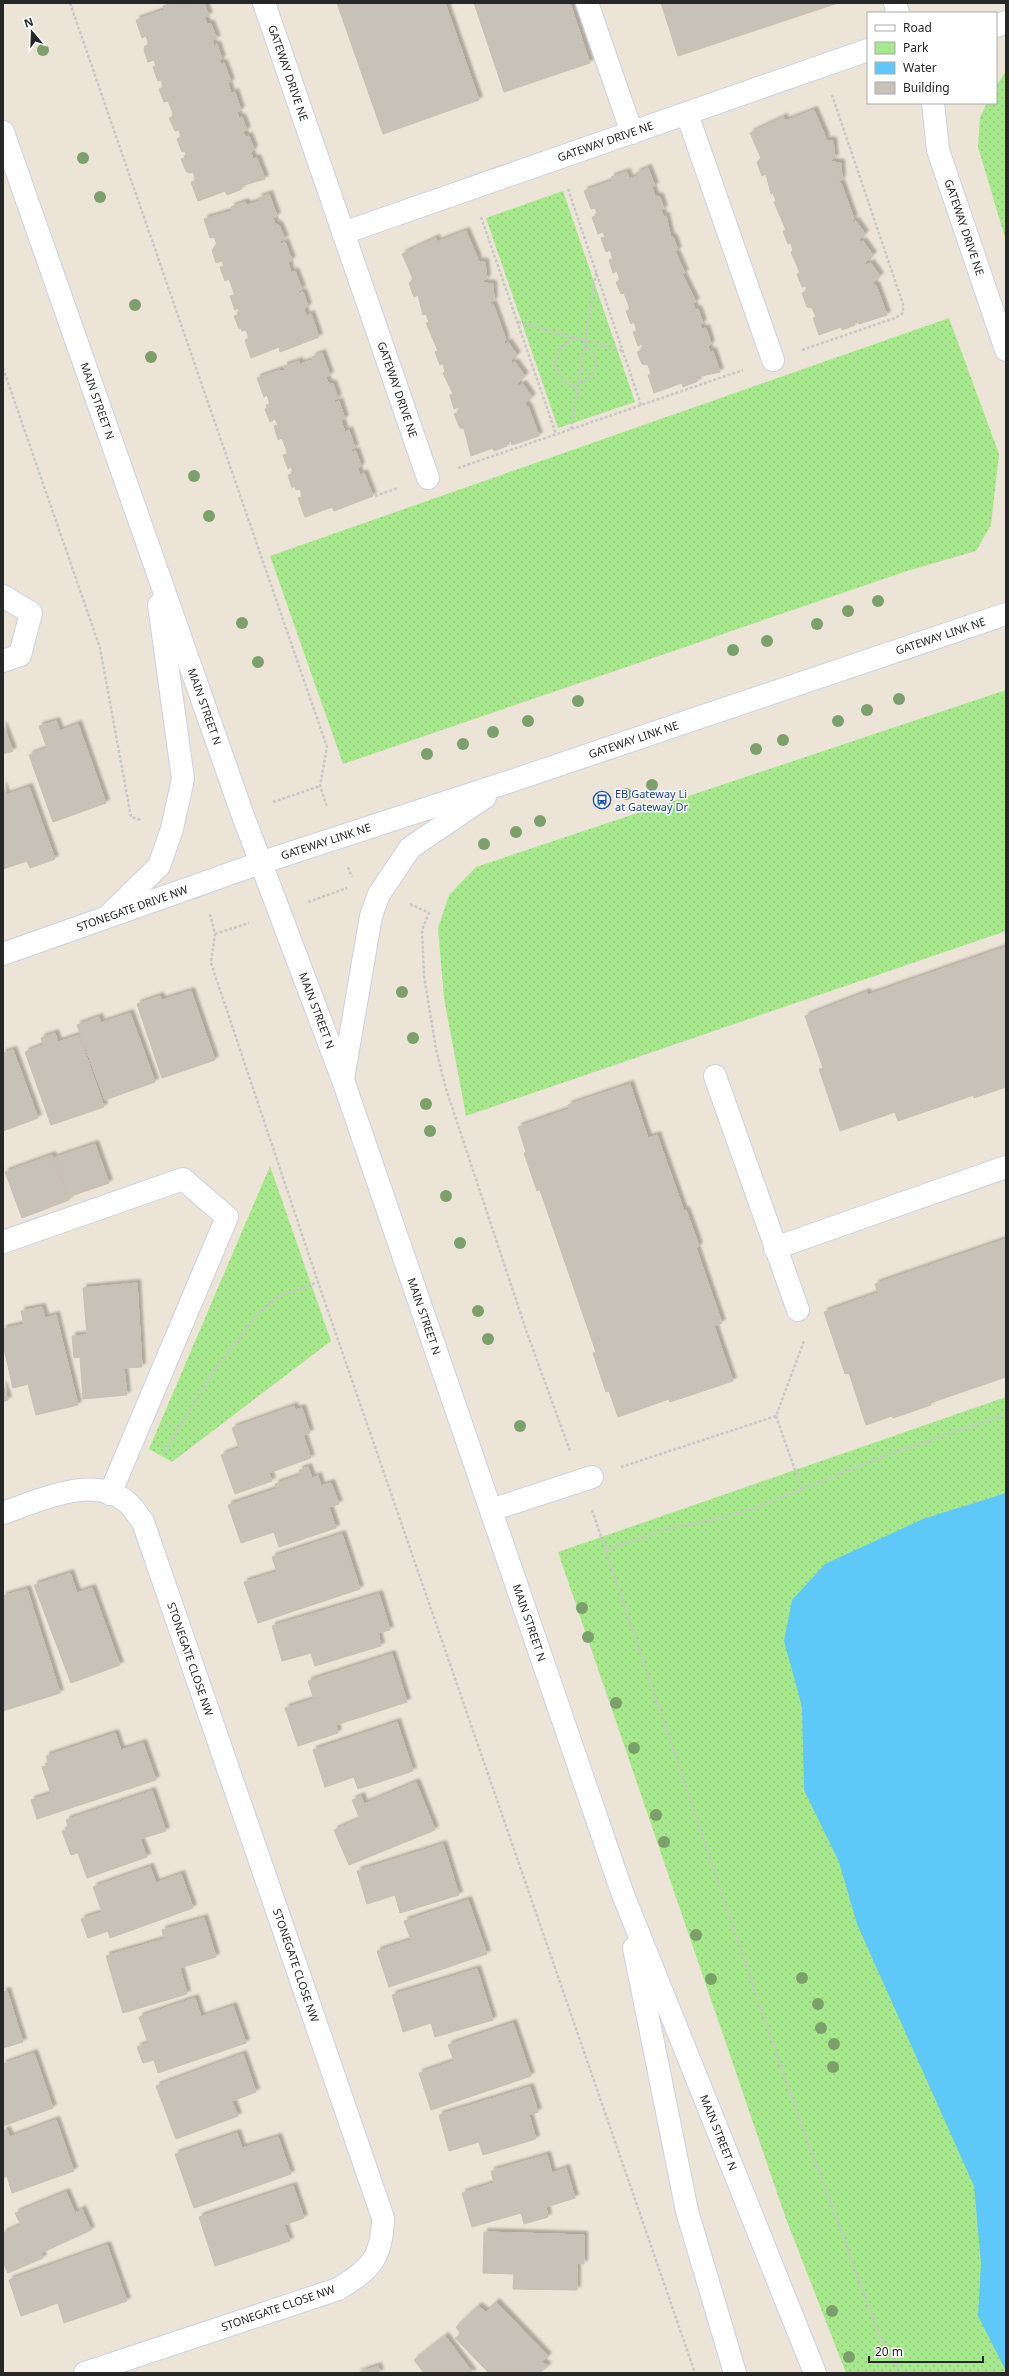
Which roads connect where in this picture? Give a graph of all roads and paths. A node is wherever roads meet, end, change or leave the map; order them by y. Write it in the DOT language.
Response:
graph roads {
  1 [pos="70,3"];
  2 [pos="264,3"];
  3 [pos="587,3"];
  4 [pos="867,50"];
  5 [pos="821,67"];
  6 [pos="933,104"];
  7 [pos="687,114"];
  8 [pos="3,132"];
  9 [pos="632,132"];
  10 [pos="567,186"];
  11 [pos="481,216"];
  12 [pos="343,233"];
  13 [pos="596,272"];
  14 [pos="517,322"];
  15 [pos="575,338"];
  16 [pos="585,341"];
  17 [pos="585,346"];
  18 [pos="1006,350"];
  19 [pos="623,351"];
  20 [pos="774,360"];
  21 [pos="3,368"];
  22 [pos="579,383"];
  23 [pos="578,389"];
  24 [pos="641,405"];
  25 [pos="571,429"];
  26 [pos="556,434"];
  27 [pos="428,478"];
  28 [pos="375,496"];
  29 [pos="152,556"];
  30 [pos="3,596"];
  31 [pos="1006,614"];
  32 [pos="3,661"];
  33 [pos="508,782"];
  34 [pos="320,786"];
  35 [pos="130,817"];
  36 [pos="260,862"];
  37 [pos="429,913"];
  38 [pos="108,917"];
  39 [pos="215,934"];
  40 [pos="3,954"];
  41 [pos="715,1076"];
  42 [pos="343,1080"];
  43 [pos="1006,1167"];
  44 [pos="3,1242"];
  45 [pos="775,1248"];
  46 [pos="318,1282"];
  47 [pos="798,1310"];
  48 [pos="1006,1414"];
  49 [pos="776,1416"];
  50 [pos="163,1453"];
  51 [pos="586,1479"];
  52 [pos="802,1490"];
  53 [pos="110,1494"];
  54 [pos="491,1510"];
  55 [pos="3,1513"];
  56 [pos="606,1550"];
  57 [pos="622,1892"];
  58 [pos="85,2373"];
  59 [pos="695,2373"];
  60 [pos="735,2373"];
  61 [pos="815,2373"];
  62 [pos="901,2373"];
  1 -- 34 [label="path"];
  2 -- 12 [label="street, GATEWAY DRIVE NE"];
  3 -- 9 [label="street"];
  4 -- 5 [label="street, GATEWAY DRIVE NE"];
  5 -- 7 [label="street, GATEWAY DRIVE NE"];
  5 -- 20 [label="path"];
  6 -- 18 [label="street, GATEWAY DRIVE NE"];
  7 -- 9 [label="street, GATEWAY DRIVE NE"];
  7 -- 20 [label="street"];
  8 -- 29 [label="street, MAIN STREET N"];
  9 -- 12 [label="street, GATEWAY DRIVE NE"];
  10 -- 13 [label="path"];
  11 -- 14 [label="path"];
  12 -- 27 [label="street, GATEWAY DRIVE NE"];
  13 -- 16 [label="path"];
  13 -- 19 [label="path"];
  14 -- 15 [label="path"];
  14 -- 26 [label="path"];
  15 -- 16 [label="path"];
  15 -- 23 [label="path"];
  16 -- 17 [label="path"];
  16 -- 19 [label="path"];
  17 -- 22 [label="path"];
  17 -- 22 [label="path"];
  19 -- 24 [label="path"];
  20 -- 24 [label="path"];
  21 -- 35 [label="path"];
  22 -- 23 [label="path"];
  23 -- 25 [label="path"];
  24 -- 25 [label="path"];
  25 -- 26 [label="path"];
  26 -- 27 [label="path"];
  27 -- 28 [label="path"];
  29 -- 36 [label="street, MAIN STREET N"];
  29 -- 38 [label="street"];
  30 -- 32 [label="street"];
  31 -- 33 [label="street, GATEWAY LINK NE"];
  33 -- 36 [label="street, GATEWAY LINK NE"];
  33 -- 42 [label="street"];
  36 -- 38 [label="street, STONEGATE DRIVE NW"];
  36 -- 42 [label="street, MAIN STREET N"];
  37 -- 51 [label="path"];
  38 -- 40 [label="street, STONEGATE DRIVE NW"];
  39 -- 46 [label="path"];
  41 -- 45 [label="street"];
  42 -- 54 [label="street, MAIN STREET N"];
  43 -- 45 [label="street"];
  44 -- 53 [label="street"];
  45 -- 47 [label="street"];
  46 -- 50 [label="path"];
  46 -- 59 [label="path"];
  47 -- 49 [label="path"];
  48 -- 52 [label="path"];
  49 -- 51 [label="path"];
  49 -- 52 [label="path"];
  51 -- 54 [label="street"];
  51 -- 56 [label="path"];
  52 -- 56 [label="path"];
  53 -- 55 [label="street, STONEGATE CLOSE NW"];
  53 -- 58 [label="street, STONEGATE CLOSE NW"];
  54 -- 57 [label="street, MAIN STREET N"];
  56 -- 62 [label="path"];
  57 -- 60 [label="street, MAIN STREET N"];
  57 -- 61 [label="street, MAIN STREET N"];
}
